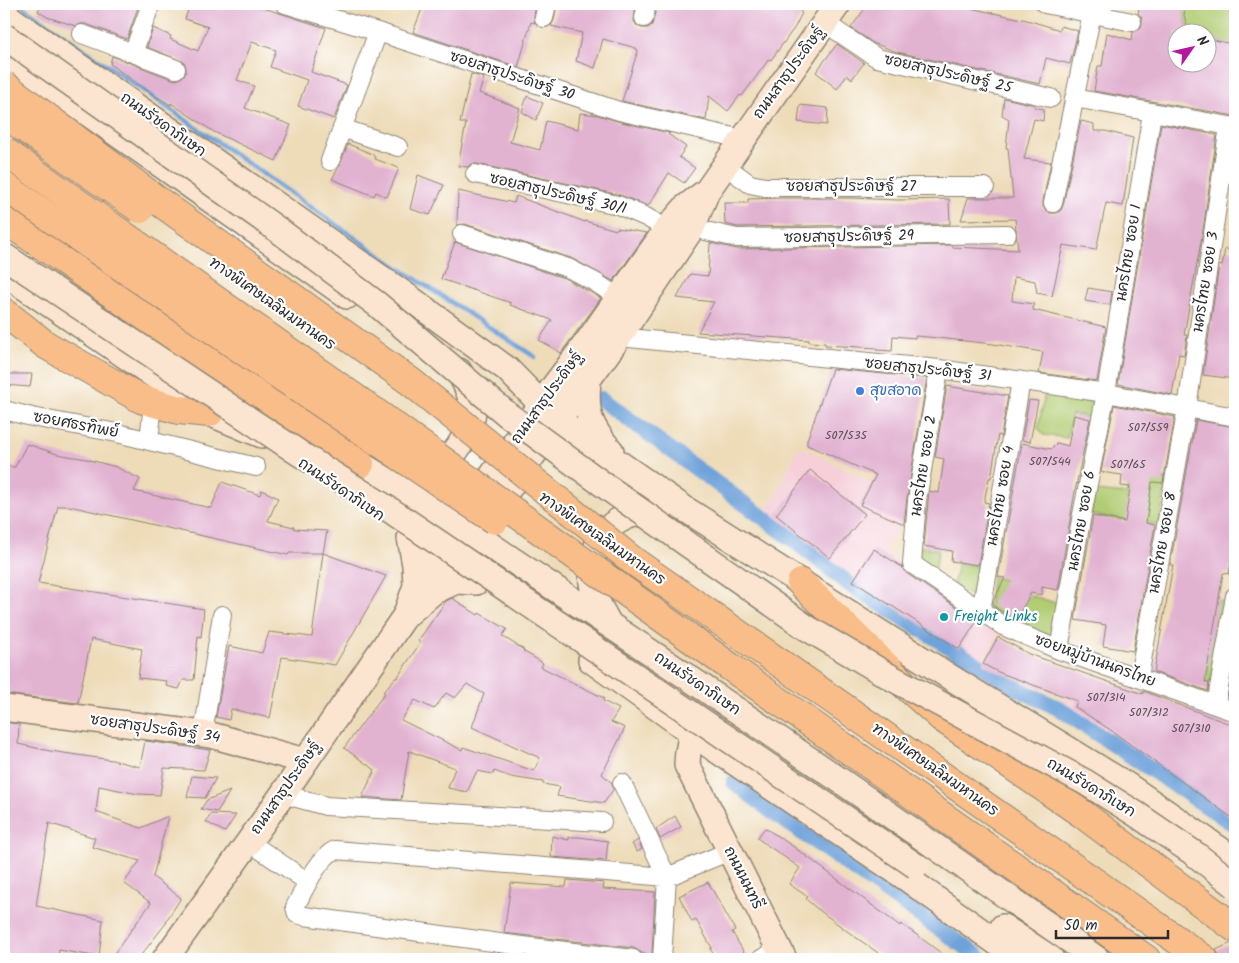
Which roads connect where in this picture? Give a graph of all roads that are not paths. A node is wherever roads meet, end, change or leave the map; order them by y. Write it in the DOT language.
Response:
graph roads {
  1 [pos="151,4"];
  2 [pos="285,4"];
  3 [pos="1044,4"];
  4 [pos="832,13"];
  5 [pos="1092,13"];
  6 [pos="4,14"];
  7 [pos="1132,22"];
  8 [pos="378,32"];
  9 [pos="82,34"];
  10 [pos="4,36"];
  11 [pos="133,53"];
  12 [pos="4,54"];
  13 [pos="176,68"];
  14 [pos="4,85"];
  15 [pos="1051,98"];
  16 [pos="1074,98"];
  17 [pos="4,114"];
  18 [pos="1152,114"];
  19 [pos="1232,127"];
  20 [pos="342,128"];
  21 [pos="742,138"];
  22 [pos="398,147"];
  23 [pos="4,150"];
  24 [pos="330,161"];
  25 [pos="724,165"];
  26 [pos="474,174"];
  27 [pos="4,186"];
  28 [pos="985,187"];
  29 [pos="707,191"];
  30 [pos="1053,203"];
  31 [pos="4,219"];
  32 [pos="692,228"];
  33 [pos="667,229"];
  34 [pos="462,234"];
  35 [pos="1007,234"];
  36 [pos="261,236"];
  37 [pos="4,256"];
  38 [pos="353,258"];
  39 [pos="4,274"];
  40 [pos="619,298"];
  41 [pos="4,312"];
  42 [pos="619,337"];
  43 [pos="507,369"];
  44 [pos="939,369"];
  45 [pos="459,371"];
  46 [pos="565,372"];
  47 [pos="588,380"];
  48 [pos="1021,381"];
  49 [pos="1106,393"];
  50 [pos="154,403"];
  51 [pos="1187,408"];
  52 [pos="4,410"];
  53 [pos="209,413"];
  54 [pos="544,414"];
  55 [pos="1235,417"];
  56 [pos="253,432"];
  57 [pos="149,441"];
  58 [pos="360,464"];
  59 [pos="623,465"];
  60 [pos="256,467"];
  61 [pos="390,483"];
  62 [pos="685,509"];
  63 [pos="466,530"];
  64 [pos="410,538"];
  65 [pos="445,560"];
  66 [pos="632,560"];
  67 [pos="912,564"];
  68 [pos="476,582"];
  69 [pos="801,583"];
  70 [pos="425,588"];
  71 [pos="1235,596"];
  72 [pos="981,612"];
  73 [pos="222,615"];
  74 [pos="608,624"];
  75 [pos="1059,650"];
  76 [pos="729,666"];
  77 [pos="1139,677"];
  78 [pos="617,679"];
  79 [pos="692,680"];
  80 [pos="714,695"];
  81 [pos="1216,705"];
  82 [pos="4,708"];
  83 [pos="1235,712"];
  84 [pos="692,733"];
  85 [pos="203,734"];
  86 [pos="716,749"];
  87 [pos="305,761"];
  88 [pos="622,783"];
  89 [pos="283,794"];
  90 [pos="702,796"];
  91 [pos="602,822"];
  92 [pos="249,842"];
  93 [pos="730,851"];
  94 [pos="1235,860"];
  95 [pos="667,876"];
  96 [pos="308,882"];
  97 [pos="1235,885"];
  98 [pos="1235,928"];
  99 [pos="775,956"];
  100 [pos="165,959"];
  101 [pos="633,959"];
  102 [pos="662,959"];
  103 [pos="1020,959"];
  104 [pos="1051,959"];
  105 [pos="1097,959"];
  106 [pos="1146,959"];
  107 [pos="1204,959"];
  1 -- 11 [label="street"];
  2 -- 8 [label="street, ซอยสาธุประดิษฐ์ 30"];
  3 -- 5 [label="street"];
  4 -- 15 [label="street, ซอยสาธุประดิษฐ์ 25"];
  4 -- 21 [label="main road, ถนนสาธุประดิษฐ์"];
  5 -- 7 [label="street"];
  5 -- 16 [label="street"];
  6 -- 38 [label="main road, ถนนรัชดาภิเษก"];
  8 -- 20 [label="street"];
  8 -- 21 [label="street, ซอยสาธุประดิษฐ์ 30"];
  9 -- 11 [label="street"];
  10 -- 97 [label="main road, ถนนรัชดาภิเษก, bridge"];
  11 -- 13 [label="street"];
  12 -- 36 [label="main road, ถนนรัชดาภิเษก"];
  14 -- 66 [label="highway, bridge"];
  16 -- 18 [label="street"];
  16 -- 30 [label="street"];
  17 -- 66 [label="highway, ทางพิเศษเฉลิมมหานคร, bridge"];
  18 -- 19 [label="street"];
  18 -- 49 [label="street, นครไทย ซอย 1"];
  19 -- 51 [label="street, นครไทย ซอย 3"];
  20 -- 22 [label="street"];
  20 -- 24 [label="street"];
  21 -- 25 [label="main road, ถนนสาธุประดิษฐ์"];
  23 -- 76 [label="highway, ทางพิเศษเฉลิมมหานคร, bridge"];
  25 -- 28 [label="street, ซอยสาธุประดิษฐ์ 27"];
  25 -- 29 [label="main road, ถนนสาธุประดิษฐ์"];
  26 -- 33 [label="street, ซอยสาธุประดิษฐ์ 30/1"];
  27 -- 76 [label="highway, bridge"];
  29 -- 32 [label="main road, ถนนสาธุประดิษฐ์"];
  29 -- 33 [label="main road, ถนนสาธุประดิษฐ์"];
  31 -- 58 [label="highway"];
  32 -- 35 [label="street, ซอยสาธุประดิษฐ์ 29"];
  32 -- 42 [label="main road, ถนนสาธุประดิษฐ์"];
  33 -- 40 [label="main road, ถนนสาธุประดิษฐ์"];
  34 -- 40 [label="street"];
  36 -- 38 [label="main road"];
  36 -- 45 [label="main road, ถนนรัชดาภิเษก"];
  37 -- 104 [label="main road, ถนนรัชดาภิเษก, bridge"];
  38 -- 43 [label="main road, ถนนรัชดาภิเษก"];
  39 -- 53 [label="main road, ถนนรัชดาภิเษก"];
  40 -- 46 [label="main road, ถนนสาธุประดิษฐ์"];
  41 -- 50 [label="highway"];
  42 -- 44 [label="street, ซอยสาธุประดิษฐ์ 31"];
  42 -- 47 [label="main road, ถนนสาธุประดิษฐ์"];
  43 -- 46 [label="main road"];
  43 -- 54 [label="main road, ถนนรัชดาภิเษก"];
  44 -- 48 [label="street, ซอยสาธุประดิษฐ์ 31"];
  44 -- 67 [label="street, นครไทย ซอย 2"];
  45 -- 54 [label="main road, ถนนรัชดาภิเษก"];
  45 -- 61 [label="main road"];
  46 -- 54 [label="main road, ถนนสาธุประดิษฐ์"];
  47 -- 54 [label="main road, ถนนสาธุประดิษฐ์"];
  47 -- 59 [label="main road"];
  48 -- 49 [label="street, ซอยสาธุประดิษฐ์ 31"];
  48 -- 72 [label="street, นครไทย ซอย 4"];
  49 -- 51 [label="street, ซอยสาธุประดิษฐ์ 31"];
  49 -- 75 [label="street, นครไทย ซอย 6"];
  50 -- 53 [label="highway"];
  50 -- 57 [label="street"];
  51 -- 55 [label="street, ซอยสาธุประดิษฐ์ 31"];
  51 -- 77 [label="street, นครไทย ซอย 8"];
  52 -- 57 [label="street, ซอยศธรทิพย์"];
  53 -- 56 [label="main road, ถนนรัชดาภิเษก"];
  54 -- 59 [label="main road, ถนนรัชดาภิเษก"];
  54 -- 63 [label="main road, ถนนสาธุประดิษฐ์"];
  56 -- 58 [label="main road, ถนนรัชดาภิเษก"];
  56 -- 64 [label="main road, ถนนรัชดาภิเษก"];
  57 -- 60 [label="street, ซอยศธรทิพย์"];
  58 -- 61 [label="main road, ถนนรัชดาภิเษก"];
  59 -- 62 [label="main road, ถนนรัชดาภิเษก"];
  61 -- 63 [label="main road, ถนนรัชดาภิเษก"];
  62 -- 69 [label="main road, ถนนรัชดาภิเษก"];
  62 -- 74 [label="main road"];
  63 -- 65 [label="main road, ถนนสาธุประดิษฐ์"];
  63 -- 74 [label="main road, ถนนรัชดาภิเษก"];
  64 -- 65 [label="main road, ถนนรัชดาภิเษก"];
  64 -- 70 [label="main road"];
  65 -- 68 [label="main road, ถนนรัชดาภิเษก"];
  65 -- 70 [label="main road, ถนนสาธุประดิษฐ์"];
  66 -- 107 [label="highway, ทางพิเศษเฉลิมมหานคร"];
  67 -- 72 [label="street, ซอยหมู่บ้านนครไทย"];
  68 -- 70 [label="main road"];
  68 -- 78 [label="main road, ถนนรัชดาภิเษก"];
  69 -- 94 [label="main road, ถนนรัชดาภิเษก"];
  69 -- 98 [label="highway"];
  70 -- 87 [label="main road, ถนนสาธุประดิษฐ์"];
  71 -- 81 [label="street"];
  72 -- 75 [label="street, ซอยหมู่บ้านนครไทย"];
  73 -- 85 [label="street"];
  74 -- 79 [label="main road, ถนนรัชดาภิเษก"];
  75 -- 77 [label="street, ซอยหมู่บ้านนครไทย"];
  76 -- 106 [label="highway, ทางพิเศษเฉลิมมหานคร"];
  77 -- 81 [label="street, ซอยหมู่บ้านนครไทย"];
  78 -- 79 [label="main road"];
  78 -- 84 [label="main road, ถนนรัชดาภิเษก"];
  79 -- 80 [label="main road, ถนนรัชดาภิเษก"];
  80 -- 84 [label="main road, ถนนนนทรี"];
  80 -- 105 [label="main road, ถนนรัชดาภิเษก"];
  81 -- 83 [label="street, ซอยหมู่บ้านนครไทย"];
  82 -- 85 [label="main road, ซอยสาธุประดิษฐ์ 34"];
  84 -- 86 [label="main road, ถนนรัชดาภิเษก"];
  84 -- 90 [label="main road, ถนนนนทรี"];
  85 -- 87 [label="main road, ซอยสาธุประดิษฐ์ 34"];
  86 -- 90 [label="main road, ถนนนนทรี"];
  86 -- 103 [label="main road, ถนนรัชดาภิเษก"];
  87 -- 89 [label="main road, ถนนสาธุประดิษฐ์"];
  88 -- 95 [label="street"];
  89 -- 91 [label="street"];
  89 -- 92 [label="main road, ถนนสาธุประดิษฐ์"];
  90 -- 93 [label="main road, ถนนนนทรี"];
  92 -- 96 [label="street"];
  92 -- 100 [label="main road, ถนนสาธุประดิษฐ์"];
  93 -- 95 [label="street"];
  93 -- 99 [label="main road, ถนนนนทรี"];
  95 -- 96 [label="street"];
  95 -- 102 [label="street"];
  96 -- 101 [label="street"];
}
